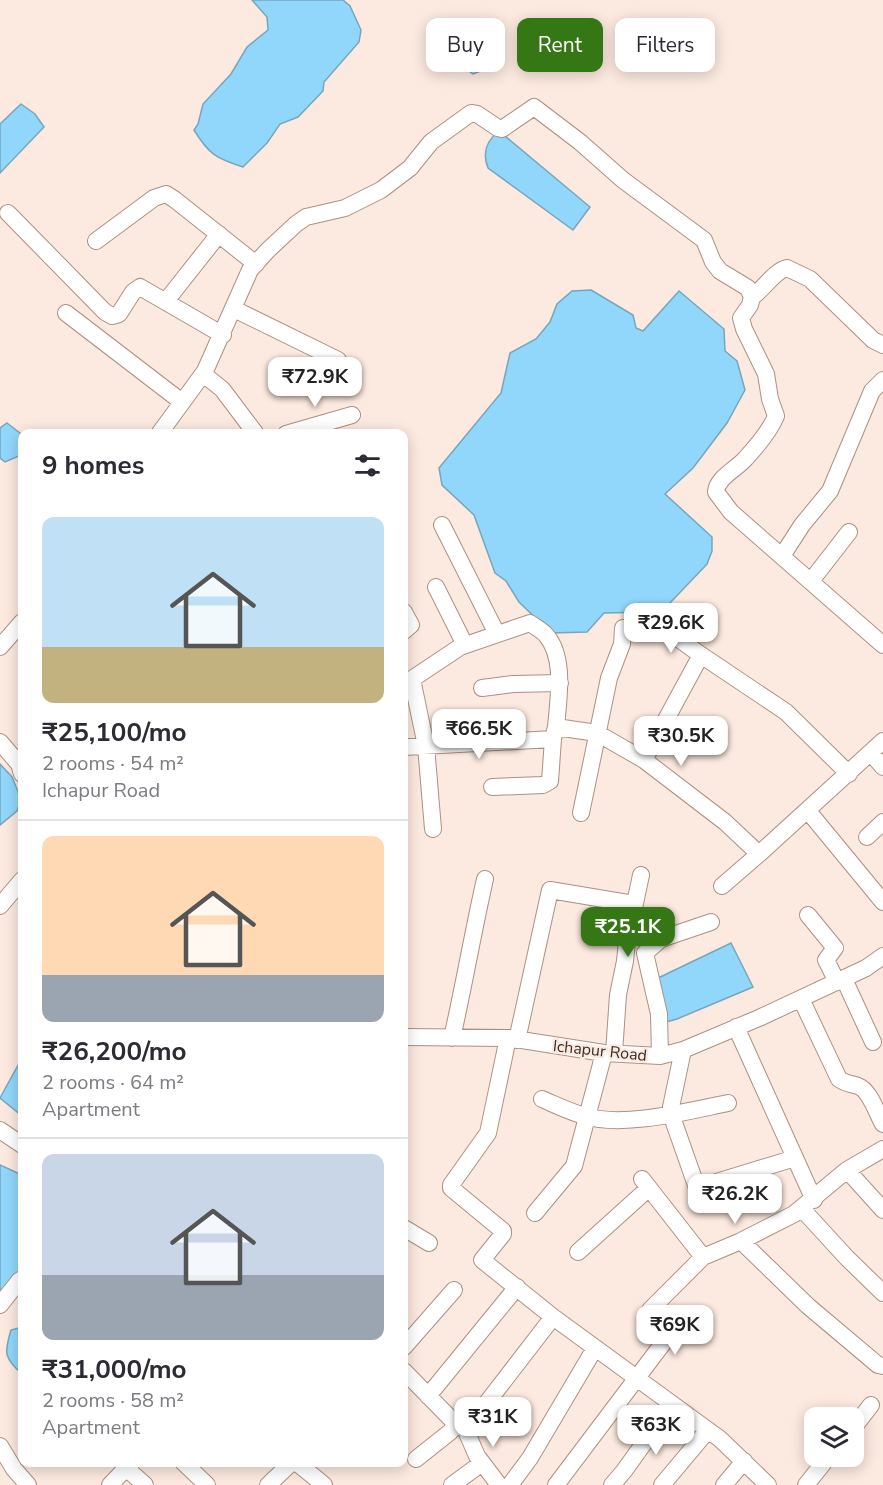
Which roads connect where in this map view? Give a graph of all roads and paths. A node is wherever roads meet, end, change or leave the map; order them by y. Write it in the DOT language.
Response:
graph roads {
  1 [pos="8,213"];
  2 [pos="219,234"];
  3 [pos="96,242"];
  4 [pos="256,264"];
  5 [pos="752,297"];
  6 [pos="166,301"];
  7 [pos="234,309"];
  8 [pos="66,313"];
  9 [pos="223,335"];
  10 [pos="883,345"];
  11 [pos="338,360"];
  12 [pos="203,374"];
  13 [pos="883,380"];
  14 [pos="182,402"];
  15 [pos="345,422"];
  16 [pos="163,429"];
  17 [pos="252,429"];
  18 [pos="308,429"];
  19 [pos="442,525"];
  20 [pos="849,532"];
  21 [pos="782,556"];
  22 [pos="811,581"];
  23 [pos="436,587"];
  24 [pos="661,626"];
  25 [pos="18,627"];
  26 [pos="623,628"];
  27 [pos="497,634"];
  28 [pos="465,645"];
  29 [pos="883,645"];
  30 [pos="0,647"];
  31 [pos="701,655"];
  32 [pos="408,680"];
  33 [pos="560,683"];
  34 [pos="408,684"];
  35 [pos="482,688"];
  36 [pos="554,733"];
  37 [pos="597,733"];
  38 [pos="883,741"];
  39 [pos="0,742"];
  40 [pos="426,746"];
  41 [pos="408,747"];
  42 [pos="871,753"];
  43 [pos="644,760"];
  44 [pos="18,763"];
  45 [pos="883,767"];
  46 [pos="849,774"];
  47 [pos="492,787"];
  48 [pos="808,811"];
  49 [pos="581,813"];
  50 [pos="883,822"];
  51 [pos="433,829"];
  52 [pos="867,837"];
  53 [pos="759,854"];
  54 [pos="641,874"];
  55 [pos="485,879"];
  56 [pos="18,885"];
  57 [pos="722,885"];
  58 [pos="883,902"];
  59 [pos="634,904"];
  60 [pos="0,906"];
  61 [pos="808,915"];
  62 [pos="711,922"];
  63 [pos="883,956"];
  64 [pos="841,980"];
  65 [pos="801,999"];
  66 [pos="736,1027"];
  67 [pos="408,1037"];
  68 [pos="452,1038"];
  69 [pos="513,1039"];
  70 [pos="873,1042"];
  71 [pos="683,1050"];
  72 [pos="609,1053"];
  73 [pos="660,1056"];
  74 [pos="542,1100"];
  75 [pos="728,1103"];
  76 [pos="879,1104"];
  77 [pos="671,1114"];
  78 [pos="587,1117"];
  79 [pos="883,1124"];
  80 [pos="0,1130"];
  81 [pos="18,1142"];
  82 [pos="883,1149"];
  83 [pos="795,1158"];
  84 [pos="847,1170"];
  85 [pos="808,1204"];
  86 [pos="883,1210"];
  87 [pos="535,1213"];
  88 [pos="408,1230"];
  89 [pos="741,1241"];
  90 [pos="429,1243"];
  91 [pos="578,1252"];
  92 [pos="703,1257"];
  93 [pos="18,1282"];
  94 [pos="517,1287"];
  95 [pos="454,1290"];
  96 [pos="883,1293"];
  97 [pos="0,1305"];
  98 [pos="650,1310"];
  99 [pos="553,1317"];
  100 [pos="671,1327"];
  101 [pos="408,1342"];
  102 [pos="595,1348"];
  103 [pos="883,1366"];
  104 [pos="408,1375"];
  105 [pos="636,1378"];
  106 [pos="428,1396"];
  107 [pos="672,1404"];
  108 [pos="871,1405"];
  109 [pos="864,1414"];
  110 [pos="461,1424"];
  111 [pos="708,1430"];
  112 [pos="0,1446"];
  113 [pos="416,1459"];
  114 [pos="744,1461"];
  115 [pos="482,1463"];
  116 [pos="127,1467"];
  117 [pos="130,1467"];
  118 [pos="188,1467"];
  119 [pos="287,1467"];
  120 [pos="305,1467"];
  121 [pos="820,1467"];
  122 [pos="28,1485"];
  123 [pos="110,1485"];
  124 [pos="144,1485"];
  125 [pos="207,1485"];
  126 [pos="268,1485"];
  127 [pos="324,1485"];
  128 [pos="452,1485"];
  129 [pos="500,1485"];
  130 [pos="510,1485"];
  131 [pos="556,1485"];
  132 [pos="612,1485"];
  133 [pos="662,1485"];
  134 [pos="724,1485"];
  135 [pos="768,1485"];
  136 [pos="806,1485"];
  1 -- 6 [label="street"];
  2 -- 3 [label="street"];
  2 -- 4 [label="street"];
  2 -- 6 [label="street"];
  4 -- 5 [label="street"];
  4 -- 7 [label="street"];
  5 -- 10 [label="street"];
  5 -- 21 [label="street"];
  6 -- 9 [label="street"];
  7 -- 9 [label="street"];
  7 -- 11 [label="street"];
  8 -- 14 [label="street"];
  9 -- 12 [label="street"];
  12 -- 14 [label="street"];
  12 -- 17 [label="street"];
  13 -- 21 [label="street"];
  14 -- 16 [label="street"];
  15 -- 18 [label="street"];
  19 -- 27 [label="street"];
  20 -- 22 [label="street"];
  21 -- 22 [label="street"];
  22 -- 29 [label="street"];
  23 -- 28 [label="street"];
  24 -- 31 [label="street"];
  25 -- 30 [label="street"];
  26 -- 37 [label="street"];
  27 -- 28 [label="street"];
  27 -- 33 [label="street"];
  28 -- 32 [label="street"];
  31 -- 43 [label="street"];
  31 -- 46 [label="street"];
  33 -- 35 [label="street"];
  33 -- 36 [label="street"];
  34 -- 40 [label="street"];
  36 -- 37 [label="street"];
  36 -- 40 [label="street"];
  36 -- 47 [label="street"];
  37 -- 43 [label="street"];
  37 -- 49 [label="street"];
  38 -- 42 [label="street"];
  39 -- 44 [label="street"];
  40 -- 41 [label="street"];
  40 -- 51 [label="street"];
  42 -- 45 [label="street"];
  42 -- 46 [label="street"];
  43 -- 53 [label="street"];
  46 -- 48 [label="street"];
  48 -- 53 [label="street"];
  48 -- 58 [label="street"];
  50 -- 52 [label="street"];
  53 -- 57 [label="street"];
  54 -- 59 [label="street"];
  55 -- 68 [label="street"];
  56 -- 60 [label="street"];
  59 -- 69 [label="street"];
  59 -- 72 [label="street"];
  61 -- 64 [label="street"];
  62 -- 73 [label="street"];
  63 -- 64 [label="street, Ichapur Road"];
  64 -- 65 [label="street, Ichapur Road"];
  64 -- 70 [label="street"];
  65 -- 66 [label="street, Ichapur Road"];
  65 -- 76 [label="street"];
  66 -- 71 [label="street, Ichapur Road"];
  66 -- 83 [label="street"];
  67 -- 68 [label="street, Ichapur Road"];
  68 -- 69 [label="street, Ichapur Road"];
  69 -- 72 [label="street, Ichapur Road"];
  69 -- 94 [label="street"];
  71 -- 73 [label="street, Ichapur Road"];
  71 -- 77 [label="street"];
  72 -- 73 [label="street, Ichapur Road"];
  72 -- 78 [label="street"];
  74 -- 78 [label="street"];
  75 -- 77 [label="street"];
  76 -- 79 [label="street"];
  77 -- 78 [label="street"];
  77 -- 83 [label="street"];
  78 -- 87 [label="street"];
  80 -- 81 [label="street"];
  82 -- 84 [label="street"];
  83 -- 85 [label="street"];
  84 -- 85 [label="street"];
  84 -- 86 [label="street"];
  85 -- 89 [label="street"];
  85 -- 96 [label="street"];
  88 -- 90 [label="street"];
  89 -- 92 [label="street"];
  89 -- 103 [label="street"];
  91 -- 92 [label="street"];
  92 -- 98 [label="street"];
  93 -- 97 [label="street"];
  94 -- 99 [label="street"];
  94 -- 106 [label="street"];
  95 -- 101 [label="street"];
  99 -- 102 [label="street"];
  99 -- 110 [label="street"];
  100 -- 105 [label="street"];
  102 -- 105 [label="street"];
  102 -- 130 [label="street"];
  104 -- 106 [label="street"];
  105 -- 107 [label="street"];
  105 -- 131 [label="street"];
  106 -- 110 [label="street"];
  107 -- 111 [label="street"];
  107 -- 132 [label="street"];
  108 -- 109 [label="street"];
  110 -- 113 [label="street"];
  110 -- 115 [label="street"];
  111 -- 114 [label="street"];
  111 -- 133 [label="street"];
  112 -- 122 [label="street"];
  114 -- 134 [label="street"];
  114 -- 135 [label="street"];
  115 -- 128 [label="street"];
  115 -- 129 [label="street"];
  116 -- 123 [label="street"];
  117 -- 124 [label="street"];
  118 -- 125 [label="street"];
  119 -- 126 [label="street"];
  120 -- 127 [label="street"];
  121 -- 136 [label="street"];
}
